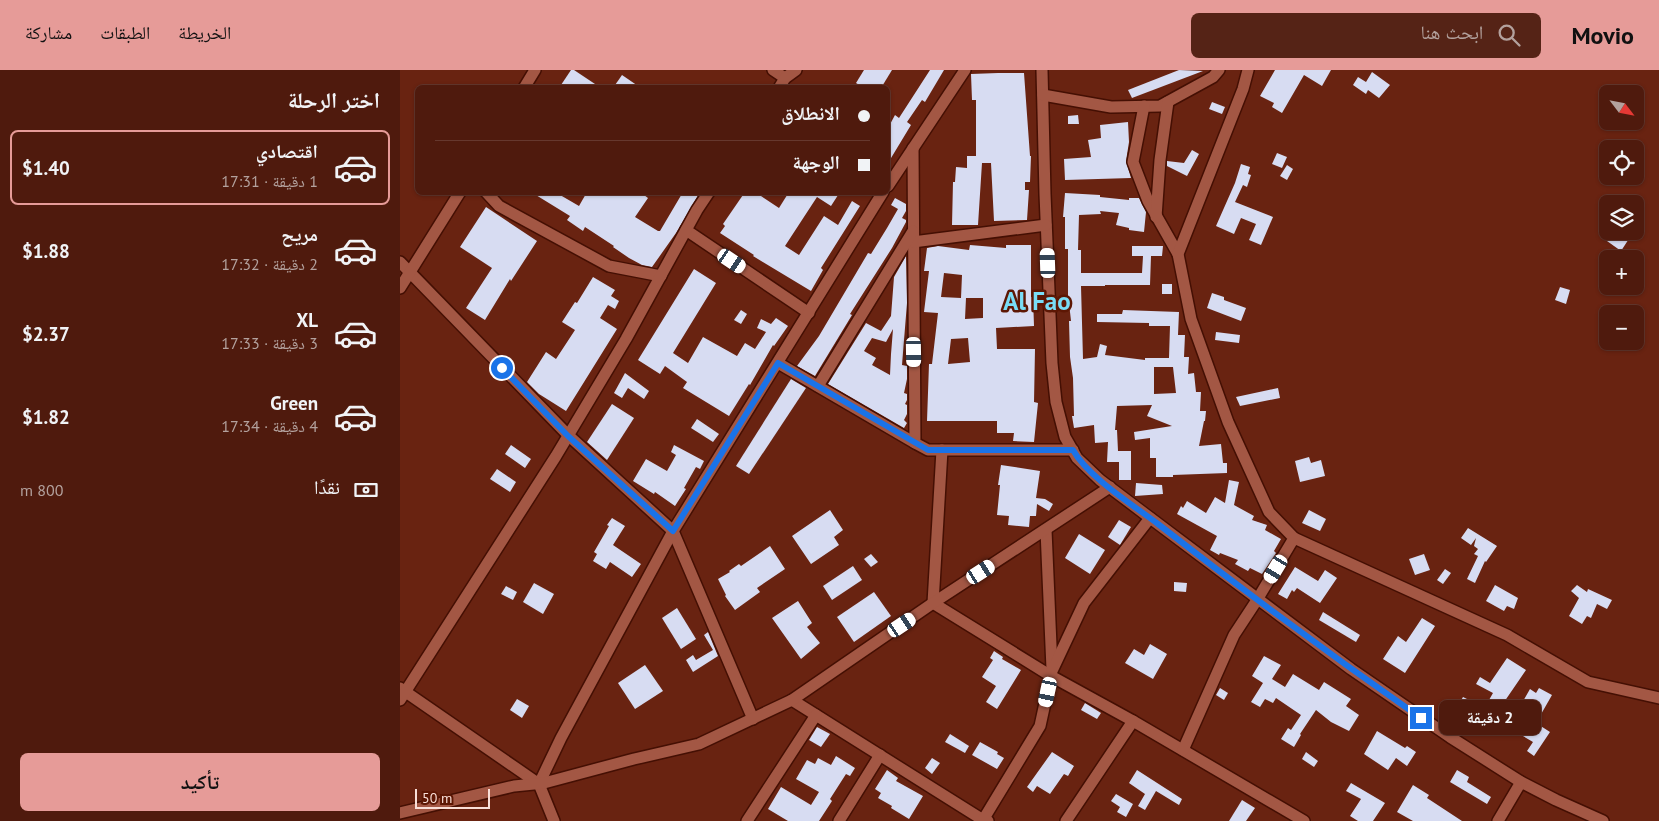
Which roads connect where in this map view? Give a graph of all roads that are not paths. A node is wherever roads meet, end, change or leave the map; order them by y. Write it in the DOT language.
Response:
graph roads {
  1 [pos="535,70"];
  2 [pos="773,70"];
  3 [pos="796,70"];
  4 [pos="965,70"];
  5 [pos="1042,70"];
  6 [pos="1219,70"];
  7 [pos="1248,70"];
  8 [pos="782,83"];
  9 [pos="526,85"];
  10 [pos="1043,95"];
  11 [pos="1168,102"];
  12 [pos="1144,106"];
  13 [pos="913,148"];
  14 [pos="890,183"];
  15 [pos="458,195"];
  16 [pos="489,195"];
  17 [pos="707,195"];
  18 [pos="881,195"];
  19 [pos="1156,217"];
  20 [pos="1046,225"];
  21 [pos="686,230"];
  22 [pos="914,230"];
  23 [pos="914,242"];
  24 [pos="1178,254"];
  25 [pos="400,262"];
  26 [pos="410,273"];
  27 [pos="661,276"];
  28 [pos="400,288"];
  29 [pos="809,313"];
  30 [pos="778,363"];
  31 [pos="818,386"];
  32 [pos="568,436"];
  33 [pos="915,443"];
  34 [pos="942,450"];
  35 [pos="1073,450"];
  36 [pos="1110,487"];
  37 [pos="1150,518"];
  38 [pos="1046,530"];
  39 [pos="673,531"];
  40 [pos="1294,538"];
  41 [pos="1257,600"];
  42 [pos="933,603"];
  43 [pos="1052,673"];
  44 [pos="402,693"];
  45 [pos="1659,698"];
  46 [pos="792,700"];
  47 [pos="816,716"];
  48 [pos="753,719"];
  49 [pos="1133,721"];
  50 [pos="1183,750"];
  51 [pos="880,755"];
  52 [pos="1520,782"];
  53 [pos="539,784"];
  54 [pos="400,813"];
  55 [pos="554,821"];
  56 [pos="747,821"];
  57 [pos="838,821"];
  58 [pos="984,821"];
  59 [pos="1066,821"];
  60 [pos="1304,821"];
  61 [pos="1498,821"];
  62 [pos="1603,821"];
  1 -- 9 [label="street"];
  2 -- 8 [label="street"];
  3 -- 8 [label="street"];
  4 -- 13 [label="street"];
  5 -- 10 [label="street"];
  6 -- 11 [label="street"];
  7 -- 24 [label="street"];
  10 -- 12 [label="street"];
  10 -- 20 [label="street"];
  11 -- 12 [label="street"];
  11 -- 19 [label="street"];
  12 -- 19 [label="street"];
  13 -- 14 [label="street"];
  13 -- 22 [label="street"];
  15 -- 26 [label="street"];
  16 -- 27 [label="street"];
  17 -- 21 [label="street"];
  18 -- 29 [label="street"];
  19 -- 24 [label="street"];
  20 -- 23 [label="street"];
  20 -- 35 [label="street"];
  21 -- 27 [label="street"];
  21 -- 29 [label="street"];
  22 -- 23 [label="street"];
  22 -- 31 [label="street"];
  23 -- 33 [label="street"];
  24 -- 40 [label="street"];
  25 -- 26 [label="street"];
  26 -- 28 [label="street"];
  26 -- 32 [label="street"];
  27 -- 32 [label="street"];
  29 -- 30 [label="street"];
  30 -- 31 [label="street"];
  30 -- 39 [label="street"];
  31 -- 33 [label="street"];
  32 -- 39 [label="street"];
  32 -- 44 [label="street"];
  33 -- 34 [label="street"];
  34 -- 35 [label="street"];
  34 -- 42 [label="street"];
  35 -- 36 [label="street"];
  36 -- 37 [label="street"];
  36 -- 38 [label="street"];
  37 -- 41 [label="street"];
  37 -- 43 [label="street"];
  38 -- 42 [label="street"];
  38 -- 43 [label="street"];
  39 -- 48 [label="street"];
  39 -- 53 [label="street"];
  40 -- 41 [label="street"];
  40 -- 45 [label="street"];
  41 -- 50 [label="street"];
  41 -- 52 [label="street"];
  42 -- 43 [label="street"];
  42 -- 46 [label="street"];
  43 -- 49 [label="street"];
  43 -- 58 [label="street"];
  44 -- 53 [label="street"];
  46 -- 47 [label="street"];
  46 -- 48 [label="street"];
  47 -- 51 [label="street"];
  47 -- 56 [label="street"];
  48 -- 53 [label="street"];
  49 -- 50 [label="street"];
  49 -- 59 [label="street"];
  50 -- 60 [label="street"];
  51 -- 57 [label="street"];
  51 -- 58 [label="street"];
  52 -- 61 [label="street"];
  52 -- 62 [label="street"];
  53 -- 54 [label="street"];
  53 -- 55 [label="street"];
}
